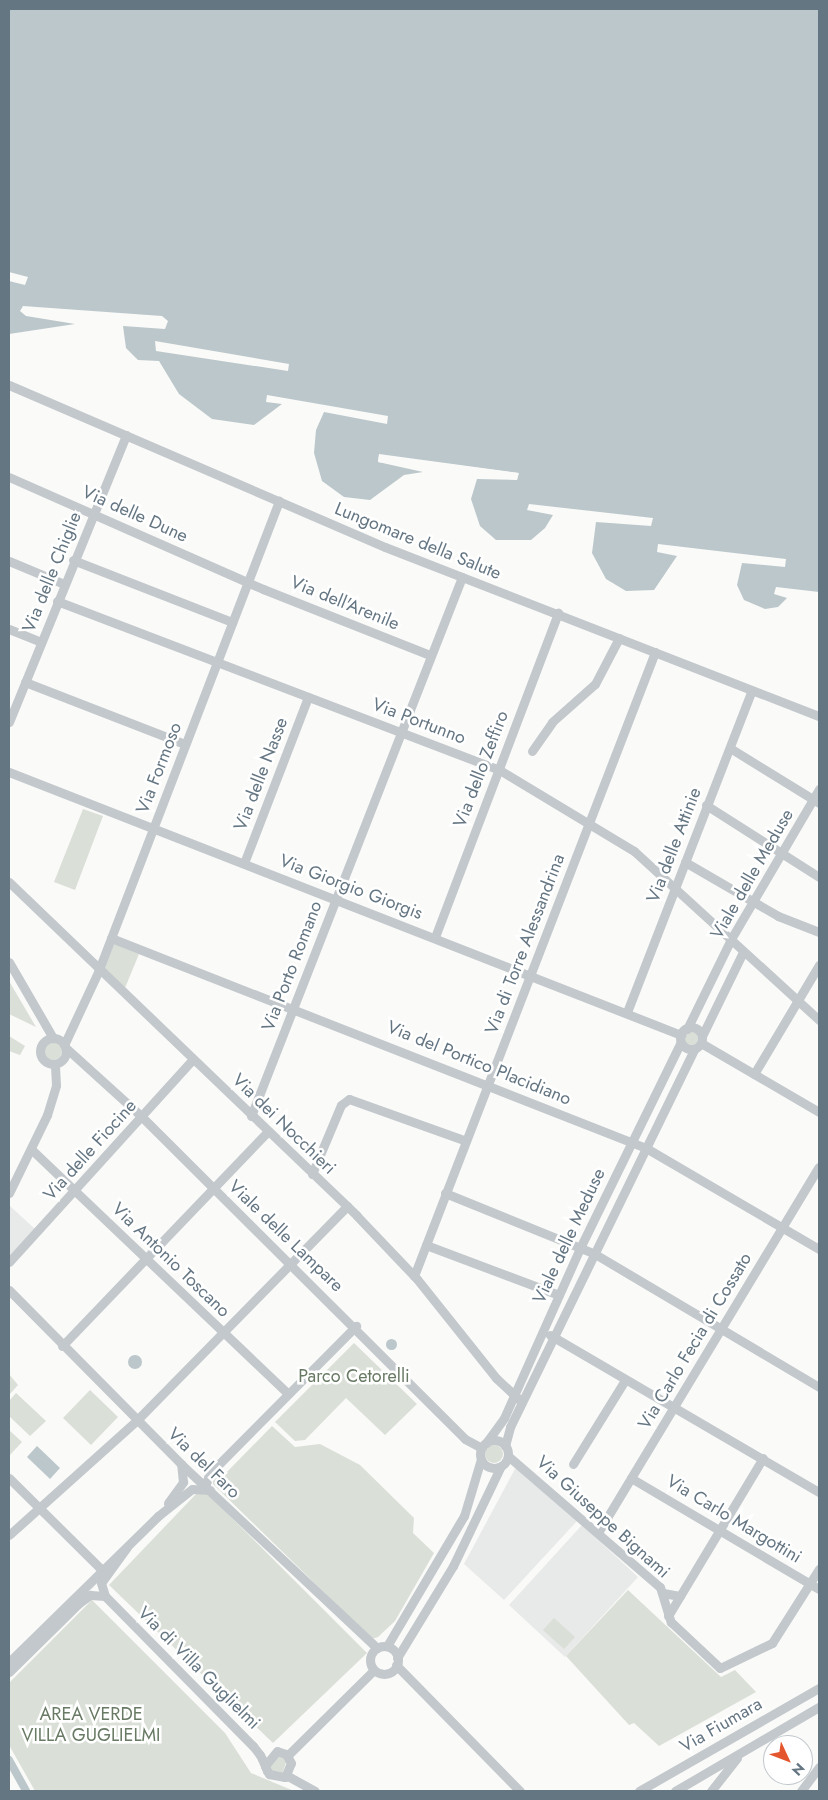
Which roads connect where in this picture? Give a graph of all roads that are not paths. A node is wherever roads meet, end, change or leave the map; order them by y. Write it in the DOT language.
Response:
graph roads {
  1 [pos="9,385"];
  2 [pos="126,435"];
  3 [pos="9,477"];
  4 [pos="279,501"];
  5 [pos="94,513"];
  6 [pos="73,560"];
  7 [pos="9,561"];
  8 [pos="462,577"];
  9 [pos="247,581"];
  10 [pos="64,584"];
  11 [pos="57,601"];
  12 [pos="558,613"];
  13 [pos="232,622"];
  14 [pos="9,629"];
  15 [pos="619,638"];
  16 [pos="41,642"];
  17 [pos="655,652"];
  18 [pos="430,654"];
  19 [pos="216,661"];
  20 [pos="25,682"];
  21 [pos="752,690"];
  22 [pos="308,697"];
  23 [pos="13,699"];
  24 [pos="819,716"];
  25 [pos="9,722"];
  26 [pos="401,732"];
  27 [pos="186,744"];
  28 [pos="730,748"];
  29 [pos="532,751"];
  30 [pos="498,768"];
  31 [pos="9,772"];
  32 [pos="819,789"];
  33 [pos="817,801"];
  34 [pos="706,804"];
  35 [pos="590,822"];
  36 [pos="153,827"];
  37 [pos="783,852"];
  38 [pos="685,862"];
  39 [pos="244,863"];
  40 [pos="819,877"];
  41 [pos="9,882"];
  42 [pos="676,886"];
  43 [pos="336,900"];
  44 [pos="753,902"];
  45 [pos="819,932"];
  46 [pos="435,937"];
  47 [pos="112,938"];
  48 [pos="731,939"];
  49 [pos="743,952"];
  50 [pos="9,962"];
  51 [pos="819,966"];
  52 [pos="98,972"];
  53 [pos="530,972"];
  54 [pos="798,1002"];
  55 [pos="294,1008"];
  56 [pos="627,1012"];
  57 [pos="819,1020"];
  58 [pos="683,1035"];
  59 [pos="53,1038"];
  60 [pos="699,1042"];
  61 [pos="65,1046"];
  62 [pos="193,1058"];
  63 [pos="55,1064"];
  64 [pos="754,1074"];
  65 [pos="488,1084"];
  66 [pos="819,1112"];
  67 [pos="142,1116"];
  68 [pos="251,1116"];
  69 [pos="268,1132"];
  70 [pos="466,1141"];
  71 [pos="631,1142"];
  72 [pos="646,1148"];
  73 [pos="31,1149"];
  74 [pos="819,1167"];
  75 [pos="312,1174"];
  76 [pos="215,1188"];
  77 [pos="74,1191"];
  78 [pos="9,1193"];
  79 [pos="445,1193"];
  80 [pos="347,1206"];
  81 [pos="782,1228"];
  82 [pos="426,1245"];
  83 [pos="580,1248"];
  84 [pos="819,1249"];
  85 [pos="594,1254"];
  86 [pos="147,1259"];
  87 [pos="9,1262"];
  88 [pos="292,1263"];
  89 [pos="414,1276"];
  90 [pos="10,1294"];
  91 [pos="558,1295"];
  92 [pos="356,1326"];
  93 [pos="721,1329"];
  94 [pos="542,1332"];
  95 [pos="223,1333"];
  96 [pos="554,1337"];
  97 [pos="62,1346"];
  98 [pos="625,1380"];
  99 [pos="819,1387"];
  100 [pos="288,1394"];
  101 [pos="513,1396"];
  102 [pos="522,1402"];
  103 [pos="673,1408"];
  104 [pos="137,1420"];
  105 [pos="484,1445"];
  106 [pos="505,1446"];
  107 [pos="508,1456"];
  108 [pos="763,1458"];
  109 [pos="481,1460"];
  110 [pos="181,1464"];
  111 [pos="573,1464"];
  112 [pos="501,1466"];
  113 [pos="9,1478"];
  114 [pos="631,1478"];
  115 [pos="208,1487"];
  116 [pos="819,1492"];
  117 [pos="40,1507"];
  118 [pos="158,1516"];
  119 [pos="721,1530"];
  120 [pos="599,1531"];
  121 [pos="9,1535"];
  122 [pos="127,1547"];
  123 [pos="101,1569"];
  124 [pos="819,1569"];
  125 [pos="810,1584"];
  126 [pos="819,1589"];
  127 [pos="663,1593"];
  128 [pos="105,1596"];
  129 [pos="680,1596"];
  130 [pos="668,1616"];
  131 [pos="387,1646"];
  132 [pos="377,1648"];
  133 [pos="9,1662"];
  134 [pos="396,1662"];
  135 [pos="374,1670"];
  136 [pos="9,1672"];
  137 [pos="819,1688"];
  138 [pos="819,1707"];
  139 [pos="741,1753"];
  140 [pos="288,1755"];
  141 [pos="265,1766"];
  142 [pos="819,1767"];
  143 [pos="286,1775"];
  144 [pos="315,1791"];
  145 [pos="520,1791"];
  146 [pos="639,1791"];
  147 [pos="675,1791"];
  148 [pos="711,1791"];
  149 [pos="800,1791"];
  1 -- 2 [label="street, Lungomare della Salute"];
  2 -- 4 [label="street, Lungomare della Salute"];
  2 -- 5 [label="street, Via delle Chiglie"];
  3 -- 5 [label="street, Via delle Dune"];
  4 -- 8 [label="street, Lungomare della Salute"];
  4 -- 9 [label="street, Via Formoso"];
  5 -- 6 [label="street, Via delle Chiglie"];
  5 -- 9 [label="street, Via delle Dune"];
  6 -- 10 [label="street, Via delle Chiglie"];
  6 -- 13 [label="street"];
  7 -- 10 [label="street"];
  8 -- 12 [label="street, Lungomare della Salute"];
  8 -- 18 [label="street, Via Porto Romano"];
  9 -- 13 [label="street, Via Formoso"];
  9 -- 18 [label="street, Via dell'Arenile"];
  10 -- 11 [label="street, Via delle Chiglie"];
  11 -- 16 [label="street, Via delle Chiglie"];
  11 -- 19 [label="street, Via Portunno"];
  12 -- 15 [label="street, Lungomare della Salute"];
  12 -- 30 [label="street, Via dello Zeffiro"];
  13 -- 19 [label="street, Via Formoso"];
  14 -- 16 [label="street"];
  15 -- 17 [label="street, Lungomare della Salute"];
  15 -- 29 [label="street"];
  16 -- 20 [label="street, Via delle Chiglie"];
  17 -- 21 [label="street, Lungomare della Salute"];
  17 -- 35 [label="street, Via di Torre Alessandrina"];
  18 -- 26 [label="street, Via Porto Romano"];
  19 -- 22 [label="street, Via Portunno"];
  19 -- 27 [label="street, Via Formoso"];
  20 -- 23 [label="street, Via delle Chiglie"];
  20 -- 27 [label="street"];
  21 -- 24 [label="street, Lungomare della Salute"];
  21 -- 28 [label="street, Via delle Attinie"];
  22 -- 26 [label="street, Via Portunno"];
  22 -- 39 [label="street, Via delle Nasse"];
  23 -- 25 [label="street, Via delle Chiglie"];
  26 -- 30 [label="street, Via Portunno"];
  26 -- 43 [label="street, Via Porto Romano"];
  27 -- 36 [label="street, Via Formoso"];
  28 -- 33 [label="street"];
  28 -- 34 [label="street, Via delle Attinie"];
  30 -- 35 [label="street, Via Portunno"];
  30 -- 46 [label="street, Via dello Zeffiro"];
  31 -- 36 [label="street, Via Giorgio Giorgis"];
  32 -- 33 [label="street, Viale delle Meduse"];
  33 -- 37 [label="street, Viale delle Meduse"];
  34 -- 37 [label="street"];
  34 -- 38 [label="street, Via delle Attinie"];
  35 -- 42 [label="street, Via Portunno"];
  35 -- 53 [label="street, Via di Torre Alessandrina"];
  36 -- 39 [label="street, Via Giorgio Giorgis"];
  36 -- 47 [label="street, Via Formoso"];
  37 -- 40 [label="street"];
  37 -- 44 [label="street, Viale delle Meduse"];
  38 -- 42 [label="street, Via delle Attinie"];
  38 -- 44 [label="street"];
  39 -- 43 [label="street, Via Giorgio Giorgis"];
  41 -- 52 [label="street, Via dei Nocchieri"];
  42 -- 48 [label="street, Via Portunno"];
  42 -- 56 [label="street, Via delle Attinie"];
  43 -- 46 [label="street, Via Giorgio Giorgis"];
  43 -- 55 [label="street, Via Porto Romano"];
  44 -- 45 [label="street"];
  44 -- 48 [label="street, Viale delle Meduse"];
  46 -- 53 [label="street, Via Giorgio Giorgis"];
  47 -- 52 [label="street, Via Formoso"];
  47 -- 55 [label="street, Via del Portico Placidiano"];
  48 -- 49 [label="street, Via Portunno"];
  48 -- 58 [label="street, Viale delle Meduse"];
  49 -- 54 [label="street, Via Portunno"];
  49 -- 60 [label="street, Viale delle Meduse"];
  50 -- 59 [label="street"];
  51 -- 54 [label="street"];
  52 -- 61 [label="street, Via Formoso"];
  52 -- 62 [label="street, Via dei Nocchieri"];
  53 -- 56 [label="street, Via Giorgio Giorgis"];
  53 -- 65 [label="street, Via di Torre Alessandrina"];
  54 -- 57 [label="street, Via Portunno"];
  54 -- 64 [label="street"];
  55 -- 65 [label="street, Via del Portico Placidiano"];
  55 -- 68 [label="street, Via Porto Romano"];
  56 -- 58 [label="street, Via Giorgio Giorgis"];
  58 -- 60 [label="street"];
  58 -- 60 [label="street"];
  58 -- 71 [label="street, Viale delle Meduse"];
  59 -- 61 [label="street"];
  59 -- 63 [label="street"];
  60 -- 64 [label="street"];
  60 -- 72 [label="street, Viale delle Meduse"];
  61 -- 63 [label="street"];
  61 -- 67 [label="street, Viale delle Lampare"];
  62 -- 67 [label="street, Via delle Fiocine"];
  62 -- 68 [label="street, Via dei Nocchieri"];
  63 -- 73 [label="street"];
  64 -- 66 [label="street"];
  65 -- 70 [label="street, Via di Torre Alessandrina"];
  65 -- 71 [label="street, Via del Portico Placidiano"];
  67 -- 76 [label="street, Viale delle Lampare"];
  67 -- 77 [label="street, Via delle Fiocine"];
  68 -- 69 [label="street, Via dei Nocchieri"];
  69 -- 75 [label="street, Via dei Nocchieri"];
  69 -- 76 [label="street"];
  70 -- 75 [label="street"];
  70 -- 79 [label="street, Via di Torre Alessandrina"];
  71 -- 72 [label="street, Via del Portico Placidiano"];
  71 -- 83 [label="street, Viale delle Meduse"];
  72 -- 81 [label="street, Via del Portico Placidiano"];
  72 -- 85 [label="street, Viale delle Meduse"];
  73 -- 77 [label="street, Via Antonio Toscano"];
  73 -- 78 [label="street"];
  74 -- 81 [label="street, Via Carlo Fecia di Cossato"];
  75 -- 80 [label="street, Via dei Nocchieri"];
  76 -- 86 [label="street"];
  76 -- 88 [label="street, Viale delle Lampare"];
  77 -- 86 [label="street, Via Antonio Toscano"];
  77 -- 87 [label="street, Via delle Fiocine"];
  79 -- 82 [label="street, Via di Torre Alessandrina"];
  79 -- 83 [label="street"];
  80 -- 88 [label="street"];
  80 -- 89 [label="street, Via dei Nocchieri"];
  81 -- 84 [label="street, Via del Portico Placidiano"];
  81 -- 93 [label="street, Via Carlo Fecia di Cossato"];
  82 -- 89 [label="street, Via di Torre Alessandrina"];
  82 -- 91 [label="street"];
  83 -- 85 [label="street"];
  83 -- 91 [label="street, Viale delle Meduse"];
  85 -- 93 [label="street"];
  85 -- 96 [label="street, Viale delle Meduse"];
  86 -- 95 [label="street, Via Antonio Toscano"];
  86 -- 97 [label="street"];
  88 -- 92 [label="street, Viale delle Lampare"];
  88 -- 95 [label="street"];
  89 -- 101 [label="street, Via dei Nocchieri"];
  90 -- 97 [label="street, Via del Faro"];
  91 -- 94 [label="street, Viale delle Meduse"];
  92 -- 100 [label="street"];
  92 -- 105 [label="street, Viale delle Lampare"];
  93 -- 99 [label="street"];
  93 -- 103 [label="street, Via Carlo Fecia di Cossato"];
  94 -- 96 [label="street"];
  94 -- 101 [label="street, Viale delle Meduse"];
  95 -- 100 [label="street, Via Antonio Toscano"];
  95 -- 104 [label="street"];
  96 -- 98 [label="street"];
  96 -- 102 [label="street, Viale delle Meduse"];
  97 -- 104 [label="street, Via del Faro"];
  98 -- 103 [label="street"];
  98 -- 111 [label="street"];
  100 -- 115 [label="street"];
  101 -- 102 [label="street, Via dei Nocchieri"];
  101 -- 105 [label="street, Viale delle Meduse"];
  102 -- 106 [label="street, Viale delle Meduse"];
  103 -- 108 [label="street"];
  103 -- 114 [label="street, Via Carlo Fecia di Cossato"];
  104 -- 110 [label="street, Via del Faro"];
  104 -- 117 [label="street"];
  105 -- 106 [label="street"];
  105 -- 109 [label="street"];
  106 -- 107 [label="street"];
  107 -- 112 [label="street"];
  107 -- 120 [label="street, Via Giuseppe Bignami"];
  108 -- 116 [label="street"];
  108 -- 119 [label="street"];
  109 -- 112 [label="street"];
  109 -- 131 [label="street"];
  110 -- 115 [label="street, Via del Faro"];
  110 -- 118 [label="street"];
  112 -- 134 [label="street"];
  113 -- 117 [label="street"];
  114 -- 119 [label="street, Via Carlo Margottini"];
  114 -- 120 [label="street, Via Carlo Fecia di Cossato"];
  115 -- 118 [label="street"];
  115 -- 132 [label="street, Via del Faro"];
  117 -- 121 [label="street"];
  117 -- 123 [label="street"];
  118 -- 122 [label="street"];
  119 -- 125 [label="street, Via Carlo Margottini"];
  119 -- 129 [label="street"];
  120 -- 127 [label="street, Via Giuseppe Bignami"];
  122 -- 123 [label="street"];
  122 -- 128 [label="street"];
  123 -- 133 [label="street"];
  124 -- 125 [label="street"];
  125 -- 126 [label="street, Via Carlo Margottini"];
  125 -- 130 [label="street"];
  127 -- 129 [label="street"];
  127 -- 130 [label="street, Via Giuseppe Bignami"];
  128 -- 136 [label="street"];
  128 -- 141 [label="street, Via di Villa Guglielmi"];
  129 -- 130 [label="street"];
  131 -- 132 [label="street"];
  131 -- 134 [label="street"];
  132 -- 135 [label="street"];
  134 -- 135 [label="street"];
  134 -- 145 [label="street"];
  135 -- 140 [label="street"];
  137 -- 146 [label="street, Via Fiumara"];
  138 -- 139 [label="street"];
  139 -- 147 [label="street"];
  139 -- 148 [label="street"];
  140 -- 141 [label="street"];
  140 -- 143 [label="street"];
  141 -- 143 [label="street"];
  142 -- 149 [label="street"];
  143 -- 144 [label="street"];
}
